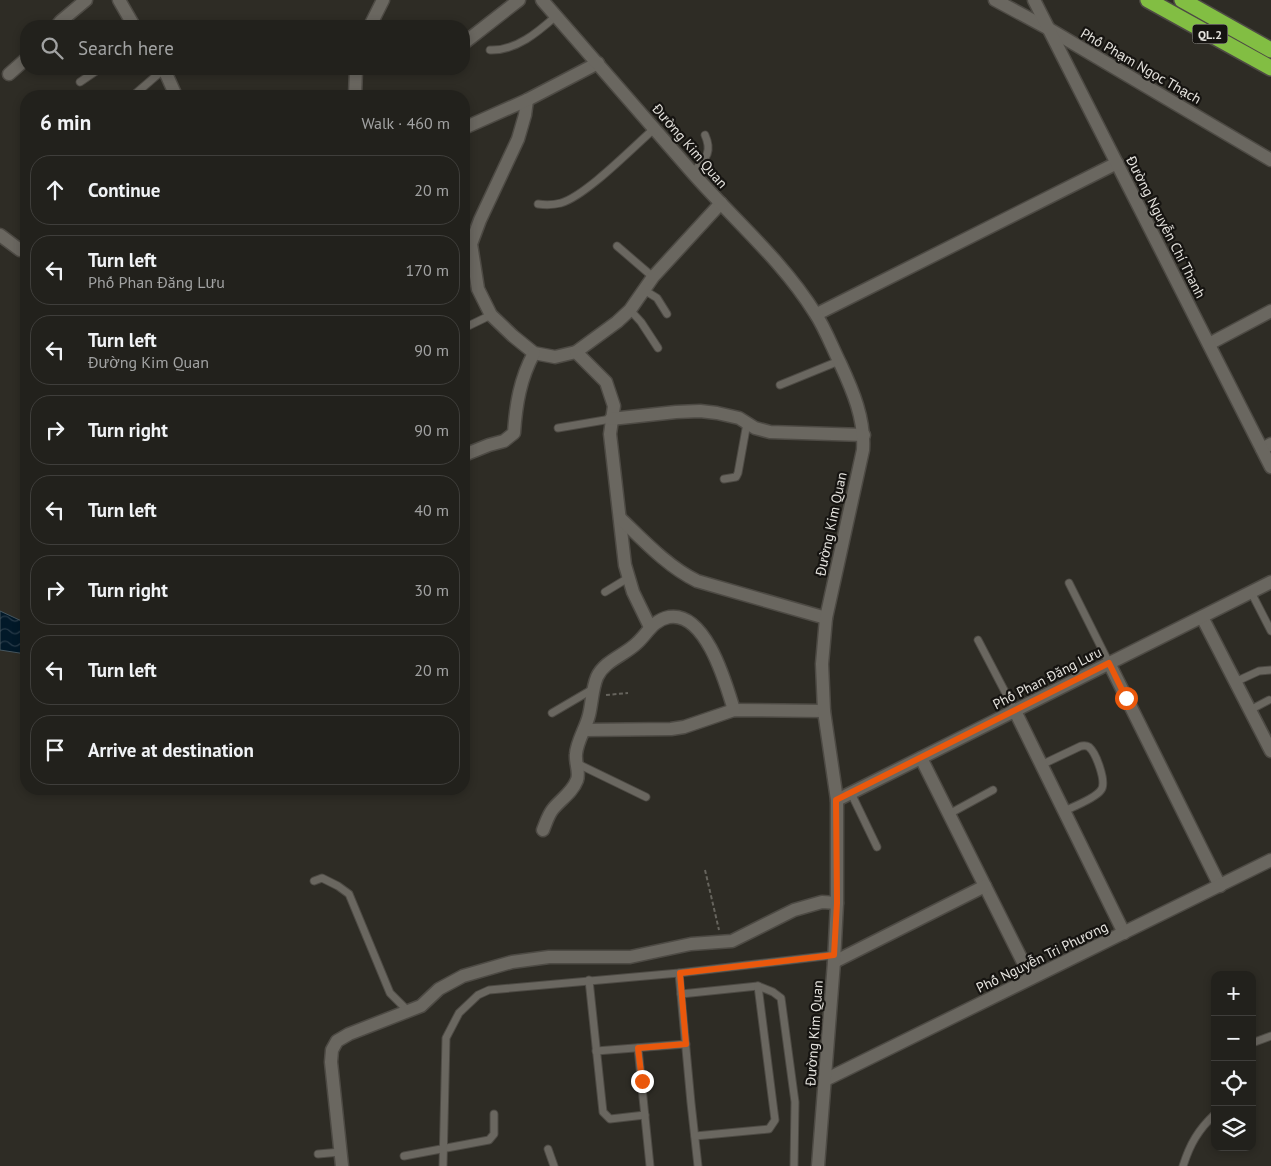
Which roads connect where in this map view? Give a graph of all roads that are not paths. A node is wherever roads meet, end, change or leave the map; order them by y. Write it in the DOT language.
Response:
graph roads {
  1 [pos="86,0"];
  2 [pos="120,0"];
  3 [pos="383,0"];
  4 [pos="519,0"];
  5 [pos="542,0"];
  6 [pos="995,0"];
  7 [pos="1034,0"];
  8 [pos="1148,0"];
  9 [pos="1182,0"];
  10 [pos="556,16"];
  11 [pos="62,20"];
  12 [pos="131,20"];
  13 [pos="373,20"];
  14 [pos="1049,29"];
  15 [pos="470,38"];
  16 [pos="490,50"];
  17 [pos="1271,50"];
  18 [pos="598,63"];
  19 [pos="20,64"];
  20 [pos="1271,68"];
  21 [pos="9,74"];
  22 [pos="90,75"];
  23 [pos="157,75"];
  24 [pos="167,75"];
  25 [pos="356,75"];
  26 [pos="80,82"];
  27 [pos="140,90"];
  28 [pos="173,90"];
  29 [pos="355,90"];
  30 [pos="527,100"];
  31 [pos="470,125"];
  32 [pos="655,128"];
  33 [pos="705,135"];
  34 [pos="1271,160"];
  35 [pos="1117,162"];
  36 [pos="693,172"];
  37 [pos="721,203"];
  38 [pos="538,204"];
  39 [pos="0,235"];
  40 [pos="470,239"];
  41 [pos="617,246"];
  42 [pos="20,250"];
  43 [pos="470,252"];
  44 [pos="653,277"];
  45 [pos="644,290"];
  46 [pos="630,310"];
  47 [pos="1271,311"];
  48 [pos="667,314"];
  49 [pos="817,314"];
  50 [pos="491,315"];
  51 [pos="470,325"];
  52 [pos="1209,344"];
  53 [pos="658,348"];
  54 [pos="576,352"];
  55 [pos="534,353"];
  56 [pos="839,361"];
  57 [pos="780,385"];
  58 [pos="612,419"];
  59 [pos="747,423"];
  60 [pos="558,428"];
  61 [pos="864,435"];
  62 [pos="1266,446"];
  63 [pos="470,453"];
  64 [pos="1271,467"];
  65 [pos="724,479"];
  66 [pos="620,518"];
  67 [pos="628,578"];
  68 [pos="1271,582"];
  69 [pos="1069,583"];
  70 [pos="605,592"];
  71 [pos="1251,592"];
  72 [pos="1202,617"];
  73 [pos="826,618"];
  74 [pos="650,627"];
  75 [pos="1271,631"];
  76 [pos="978,640"];
  77 [pos="1109,663"];
  78 [pos="1271,670"];
  79 [pos="1235,682"];
  80 [pos="594,692"];
  81 [pos="1269,700"];
  82 [pos="734,710"];
  83 [pos="824,710"];
  84 [pos="1015,710"];
  85 [pos="1250,710"];
  86 [pos="552,713"];
  87 [pos="584,730"];
  88 [pos="1271,751"];
  89 [pos="921,758"];
  90 [pos="576,763"];
  91 [pos="1041,765"];
  92 [pos="993,790"];
  93 [pos="851,793"];
  94 [pos="646,797"];
  95 [pos="836,800"];
  96 [pos="1064,811"];
  97 [pos="949,814"];
  98 [pos="543,830"];
  99 [pos="877,847"];
  100 [pos="1271,860"];
  101 [pos="314,881"];
  102 [pos="985,886"];
  103 [pos="1220,886"];
  104 [pos="837,903"];
  105 [pos="1124,933"];
  106 [pos="834,958"];
  107 [pos="680,973"];
  108 [pos="1031,978"];
  109 [pos="589,980"];
  110 [pos="758,986"];
  111 [pos="681,994"];
  112 [pos="409,1012"];
  113 [pos="1271,1036"];
  114 [pos="1256,1042"];
  115 [pos="686,1044"];
  116 [pos="638,1048"];
  117 [pos="596,1051"];
  118 [pos="826,1080"];
  119 [pos="494,1114"];
  120 [pos="645,1115"];
  121 [pos="1211,1118"];
  122 [pos="695,1136"];
  123 [pos="443,1148"];
  124 [pos="548,1149"];
  125 [pos="341,1152"];
  126 [pos="318,1154"];
  127 [pos="404,1156"];
  128 [pos="342,1166"];
  129 [pos="443,1166"];
  130 [pos="554,1166"];
  131 [pos="650,1166"];
  132 [pos="698,1166"];
  133 [pos="794,1166"];
  134 [pos="818,1166"];
  135 [pos="1183,1166"];
  1 -- 11 [label="street"];
  2 -- 12 [label="street"];
  3 -- 13 [label="street"];
  4 -- 15 [label="street"];
  5 -- 10 [label="street, Đường Kim Quan"];
  6 -- 14 [label="street, Phố Phạm Ngọc Thạch"];
  7 -- 14 [label="street, Đường Nguyễn Chí Thanh"];
  8 -- 20 [label="highway, QL.2"];
  9 -- 17 [label="highway, QL.2"];
  10 -- 16 [label="lane"];
  10 -- 18 [label="street, Đường Kim Quan"];
  14 -- 34 [label="street, Phố Phạm Ngọc Thạch"];
  14 -- 35 [label="street, Đường Nguyễn Chí Thanh"];
  18 -- 30 [label="street"];
  18 -- 32 [label="street, Đường Kim Quan"];
  19 -- 21 [label="street"];
  22 -- 26 [label="lane"];
  23 -- 27 [label="lane"];
  24 -- 28 [label="street"];
  25 -- 29 [label="street"];
  30 -- 31 [label="street"];
  30 -- 40 [label="street"];
  32 -- 36 [label="street, Đường Kim Quan"];
  32 -- 38 [label="lane"];
  33 -- 36 [label="lane"];
  35 -- 49 [label="street"];
  35 -- 52 [label="street, Đường Nguyễn Chí Thanh"];
  36 -- 37 [label="street, Đường Kim Quan"];
  37 -- 44 [label="street"];
  37 -- 49 [label="street, Đường Kim Quan"];
  39 -- 42 [label="street"];
  41 -- 44 [label="lane"];
  43 -- 50 [label="street"];
  44 -- 45 [label="street"];
  45 -- 46 [label="street"];
  45 -- 48 [label="lane"];
  46 -- 53 [label="lane"];
  46 -- 54 [label="street"];
  47 -- 52 [label="street"];
  49 -- 56 [label="street, Đường Kim Quan"];
  50 -- 51 [label="lane"];
  50 -- 55 [label="street"];
  52 -- 62 [label="street, Đường Nguyễn Chí Thanh"];
  54 -- 55 [label="street"];
  54 -- 58 [label="street"];
  55 -- 63 [label="street"];
  56 -- 57 [label="lane"];
  56 -- 61 [label="street, Đường Kim Quan"];
  58 -- 59 [label="street"];
  58 -- 60 [label="lane"];
  58 -- 66 [label="street"];
  59 -- 61 [label="street"];
  59 -- 65 [label="lane"];
  61 -- 73 [label="street, Đường Kim Quan"];
  62 -- 64 [label="street, Đường Nguyễn Chí Thanh"];
  66 -- 67 [label="street"];
  66 -- 73 [label="street"];
  67 -- 70 [label="lane"];
  67 -- 74 [label="street"];
  68 -- 71 [label="street, Phố Phan Đăng Lưu"];
  69 -- 77 [label="lane"];
  71 -- 72 [label="street, Phố Phan Đăng Lưu"];
  71 -- 75 [label="lane"];
  72 -- 77 [label="street, Phố Phan Đăng Lưu"];
  72 -- 79 [label="street"];
  73 -- 83 [label="street, Đường Kim Quan"];
  74 -- 80 [label="street"];
  74 -- 82 [label="street"];
  76 -- 84 [label="lane"];
  77 -- 84 [label="street, Phố Phan Đăng Lưu"];
  77 -- 103 [label="street"];
  78 -- 79 [label="lane"];
  79 -- 85 [label="street"];
  80 -- 86 [label="lane"];
  80 -- 87 [label="street"];
  81 -- 85 [label="lane"];
  82 -- 83 [label="street"];
  82 -- 87 [label="street"];
  83 -- 95 [label="street, Đường Kim Quan"];
  84 -- 89 [label="street, Phố Phan Đăng Lưu"];
  84 -- 91 [label="street"];
  85 -- 88 [label="street"];
  87 -- 90 [label="street"];
  89 -- 93 [label="street, Phố Phan Đăng Lưu"];
  89 -- 97 [label="street"];
  90 -- 94 [label="lane"];
  90 -- 98 [label="street"];
  91 -- 96 [label="street"];
  91 -- 96 [label="lane"];
  92 -- 97 [label="lane"];
  93 -- 95 [label="street, Phố Phan Đăng Lưu"];
  93 -- 99 [label="lane"];
  95 -- 104 [label="street, Đường Kim Quan"];
  96 -- 105 [label="street"];
  97 -- 102 [label="street"];
  100 -- 103 [label="street, Phố Nguyễn Tri Phương"];
  101 -- 112 [label="lane"];
  102 -- 106 [label="street"];
  102 -- 108 [label="street"];
  103 -- 105 [label="street, Phố Nguyễn Tri Phương"];
  104 -- 106 [label="street, Đường Kim Quan"];
  104 -- 112 [label="street"];
  105 -- 108 [label="street, Phố Nguyễn Tri Phương"];
  106 -- 107 [label="lane"];
  106 -- 118 [label="street, Đường Kim Quan"];
  107 -- 109 [label="lane"];
  107 -- 111 [label="lane"];
  108 -- 118 [label="street, Phố Nguyễn Tri Phương"];
  109 -- 117 [label="lane"];
  109 -- 123 [label="lane"];
  110 -- 111 [label="lane"];
  110 -- 122 [label="lane"];
  110 -- 133 [label="lane"];
  111 -- 115 [label="lane"];
  112 -- 125 [label="street"];
  113 -- 114 [label="lane"];
  115 -- 116 [label="lane"];
  115 -- 122 [label="lane"];
  116 -- 117 [label="lane"];
  116 -- 120 [label="lane"];
  117 -- 120 [label="lane"];
  118 -- 134 [label="street, Đường Kim Quan"];
  119 -- 123 [label="lane"];
  120 -- 131 [label="lane"];
  121 -- 135 [label="lane"];
  122 -- 132 [label="lane"];
  123 -- 127 [label="lane"];
  123 -- 129 [label="lane"];
  124 -- 130 [label="lane"];
  125 -- 126 [label="lane"];
  125 -- 128 [label="street"];
}
